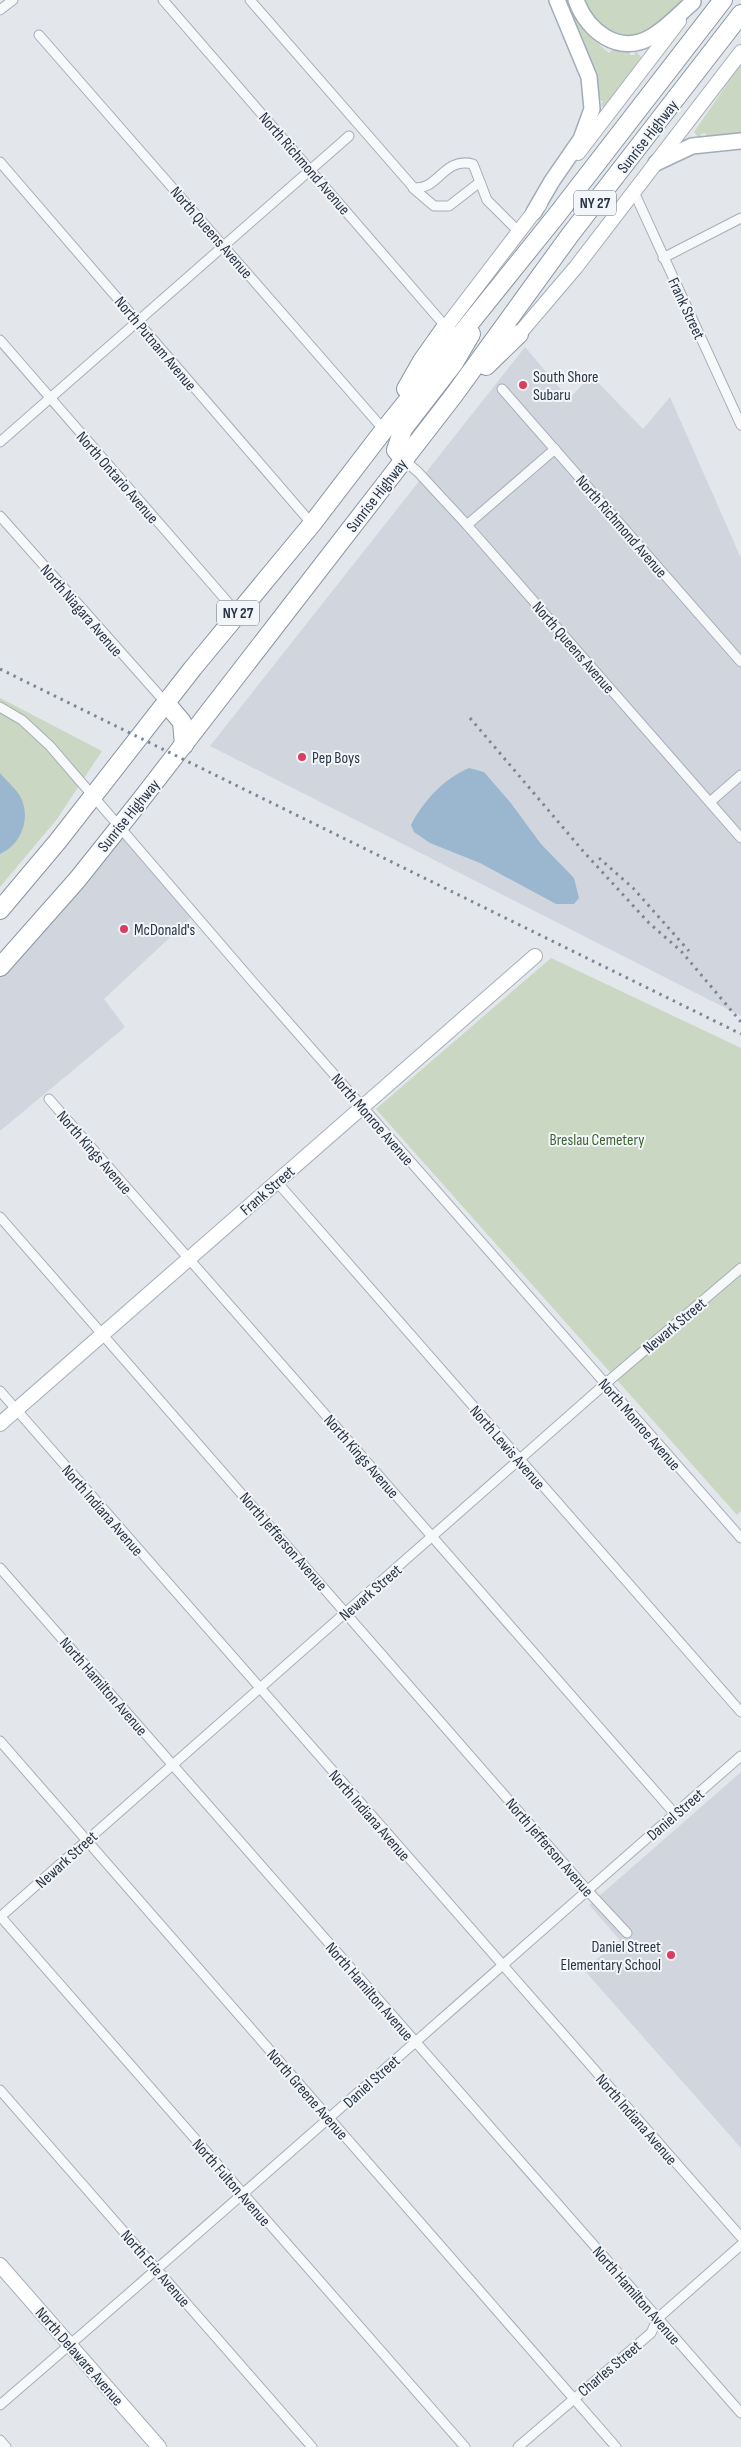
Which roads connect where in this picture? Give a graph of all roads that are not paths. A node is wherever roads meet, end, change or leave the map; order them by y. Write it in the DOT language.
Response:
graph roads {
  1 [pos="13,0"];
  2 [pos="163,0"];
  3 [pos="250,0"];
  4 [pos="557,0"];
  5 [pos="576,0"];
  6 [pos="724,0"];
  7 [pos="694,1"];
  8 [pos="0,10"];
  9 [pos="741,14"];
  10 [pos="39,35"];
  11 [pos="741,52"];
  12 [pos="349,136"];
  13 [pos="741,141"];
  14 [pos="0,162"];
  15 [pos="656,162"];
  16 [pos="311,171"];
  17 [pos="480,182"];
  18 [pos="413,188"];
  19 [pos="634,192"];
  20 [pos="534,212"];
  21 [pos="741,218"];
  22 [pos="519,232"];
  23 [pos="224,246"];
  24 [pos="663,258"];
  25 [pos="491,296"];
  26 [pos="139,321"];
  27 [pos="446,327"];
  28 [pos="519,334"];
  29 [pos="0,340"];
  30 [pos="502,389"];
  31 [pos="454,395"];
  32 [pos="50,398"];
  33 [pos="741,425"];
  34 [pos="384,430"];
  35 [pos="0,442"];
  36 [pos="555,449"];
  37 [pos="404,460"];
  38 [pos="0,516"];
  39 [pos="312,524"];
  40 [pos="467,525"];
  41 [pos="238,614"];
  42 [pos="741,662"];
  43 [pos="166,703"];
  44 [pos="0,707"];
  45 [pos="184,745"];
  46 [pos="741,775"];
  47 [pos="93,797"];
  48 [pos="710,802"];
  49 [pos="120,827"];
  50 [pos="741,838"];
  51 [pos="0,910"];
  52 [pos="535,956"];
  53 [pos="0,967"];
  54 [pos="49,1099"];
  55 [pos="361,1106"];
  56 [pos="277,1182"];
  57 [pos="0,1218"];
  58 [pos="188,1258"];
  59 [pos="741,1268"];
  60 [pos="103,1336"];
  61 [pos="605,1384"];
  62 [pos="0,1391"];
  63 [pos="16,1410"];
  64 [pos="0,1424"];
  65 [pos="520,1461"];
  66 [pos="432,1537"];
  67 [pos="741,1538"];
  68 [pos="0,1568"];
  69 [pos="346,1612"];
  70 [pos="259,1689"];
  71 [pos="741,1712"];
  72 [pos="0,1741"];
  73 [pos="741,1756"];
  74 [pos="173,1764"];
  75 [pos="675,1814"];
  76 [pos="87,1841"];
  77 [pos="587,1890"];
  78 [pos="0,1917"];
  79 [pos="627,1933"];
  80 [pos="503,1965"];
  81 [pos="414,2041"];
  82 [pos="0,2090"];
  83 [pos="329,2119"];
  84 [pos="244,2195"];
  85 [pos="741,2237"];
  86 [pos="741,2246"];
  87 [pos="0,2265"];
  88 [pos="157,2269"];
  89 [pos="658,2318"];
  90 [pos="70,2345"];
  91 [pos="573,2398"];
  92 [pos="0,2405"];
  93 [pos="741,2413"];
  94 [pos="0,2440"];
  95 [pos="6,2447"];
  96 [pos="159,2447"];
  97 [pos="312,2447"];
  98 [pos="465,2447"];
  99 [pos="518,2447"];
  100 [pos="616,2447"];
  1 -- 8 [label="street"];
  2 -- 16 [label="street, North Richmond Avenue"];
  3 -- 18 [label="street"];
  4 -- 20 [label="main road"];
  5 -- 7 [label="main road"];
  6 -- 25 [label="highway, Sunrise Highway / NY 27"];
  7 -- 20 [label="street"];
  9 -- 31 [label="highway, Sunrise Highway / NY 27"];
  10 -- 23 [label="street, North Queens Avenue"];
  11 -- 15 [label="street, Sunrise Highway"];
  12 -- 16 [label="street"];
  13 -- 15 [label="main road"];
  14 -- 26 [label="street, North Putnam Avenue"];
  15 -- 19 [label="street, Sunrise Highway"];
  16 -- 23 [label="street"];
  16 -- 27 [label="street, North Richmond Avenue"];
  17 -- 18 [label="street"];
  17 -- 18 [label="street"];
  17 -- 22 [label="street"];
  19 -- 24 [label="street, Frank Street"];
  19 -- 28 [label="street, Sunrise Highway"];
  20 -- 22 [label="street"];
  21 -- 24 [label="street"];
  22 -- 27 [label="street"];
  23 -- 26 [label="street"];
  23 -- 34 [label="street, North Queens Avenue"];
  24 -- 33 [label="street, Frank Street"];
  25 -- 34 [label="highway, Sunrise Highway / NY 27"];
  25 -- 37 [label="highway"];
  26 -- 32 [label="street"];
  26 -- 39 [label="street, North Putnam Avenue"];
  27 -- 34 [label="highway"];
  28 -- 31 [label="highway"];
  29 -- 32 [label="street, North Ontario Avenue"];
  30 -- 36 [label="street, North Richmond Avenue"];
  31 -- 37 [label="highway, Sunrise Highway / NY 27"];
  32 -- 35 [label="street"];
  32 -- 41 [label="street, North Ontario Avenue"];
  34 -- 39 [label="highway, Sunrise Highway / NY 27"];
  36 -- 40 [label="street"];
  36 -- 42 [label="street, North Richmond Avenue"];
  37 -- 40 [label="street, North Queens Avenue"];
  37 -- 45 [label="highway, Sunrise Highway / NY 27"];
  38 -- 43 [label="street, North Niagara Avenue"];
  39 -- 41 [label="highway, Sunrise Highway / NY 27"];
  40 -- 48 [label="street, North Queens Avenue"];
  41 -- 43 [label="highway, Sunrise Highway / NY 27"];
  43 -- 45 [label="highway"];
  43 -- 47 [label="highway, Sunrise Highway / NY 27"];
  44 -- 47 [label="street, North Monroe Avenue"];
  45 -- 49 [label="highway, Sunrise Highway / NY 27"];
  46 -- 48 [label="street"];
  47 -- 49 [label="street, North Monroe Avenue"];
  47 -- 51 [label="highway, Sunrise Highway / NY 27"];
  48 -- 50 [label="street, North Queens Avenue"];
  49 -- 53 [label="highway, Sunrise Highway / NY 27"];
  49 -- 55 [label="street, North Monroe Avenue"];
  52 -- 55 [label="street, Frank Street"];
  54 -- 58 [label="street, North Kings Avenue"];
  55 -- 56 [label="street, Frank Street"];
  55 -- 61 [label="street, North Monroe Avenue"];
  56 -- 58 [label="street, Frank Street"];
  56 -- 65 [label="street, North Lewis Avenue"];
  57 -- 60 [label="street, North Jefferson Avenue"];
  58 -- 60 [label="street, Frank Street"];
  58 -- 66 [label="street, North Kings Avenue"];
  59 -- 61 [label="street, Newark Street"];
  60 -- 63 [label="street, Frank Street"];
  60 -- 69 [label="street, North Jefferson Avenue"];
  61 -- 65 [label="street, Newark Street"];
  61 -- 67 [label="street, North Monroe Avenue"];
  62 -- 63 [label="street, North Indiana Avenue"];
  63 -- 64 [label="street, Frank Street"];
  63 -- 70 [label="street, North Indiana Avenue"];
  65 -- 66 [label="street, Newark Street"];
  65 -- 71 [label="street, North Lewis Avenue"];
  66 -- 69 [label="street, Newark Street"];
  66 -- 75 [label="street, North Kings Avenue"];
  68 -- 74 [label="street, North Hamilton Avenue"];
  69 -- 70 [label="street, Newark Street"];
  69 -- 77 [label="street, North Jefferson Avenue"];
  70 -- 74 [label="street, Newark Street"];
  70 -- 80 [label="street, North Indiana Avenue"];
  72 -- 76 [label="street, North Greene Avenue"];
  73 -- 75 [label="street, Daniel Street"];
  74 -- 76 [label="street, Newark Street"];
  74 -- 81 [label="street, North Hamilton Avenue"];
  75 -- 77 [label="street, Daniel Street"];
  76 -- 78 [label="street, Newark Street"];
  76 -- 83 [label="street, North Greene Avenue"];
  77 -- 79 [label="street, North Jefferson Avenue"];
  77 -- 80 [label="street, Daniel Street"];
  78 -- 84 [label="street, North Fulton Avenue"];
  80 -- 81 [label="street, Daniel Street"];
  80 -- 85 [label="street, North Indiana Avenue"];
  81 -- 83 [label="street, Daniel Street"];
  81 -- 89 [label="street, North Hamilton Avenue"];
  82 -- 88 [label="street, North Erie Avenue"];
  83 -- 84 [label="street, Daniel Street"];
  83 -- 91 [label="street, North Greene Avenue"];
  84 -- 88 [label="street, Daniel Street"];
  84 -- 98 [label="street, North Fulton Avenue"];
  86 -- 89 [label="street, Charles Street"];
  87 -- 90 [label="street, North Delaware Avenue"];
  88 -- 90 [label="street, Daniel Street"];
  88 -- 97 [label="street, North Erie Avenue"];
  89 -- 91 [label="street, Charles Street"];
  89 -- 93 [label="street, North Hamilton Avenue"];
  90 -- 92 [label="street, Daniel Street"];
  90 -- 96 [label="street, North Delaware Avenue"];
  91 -- 99 [label="street, Charles Street"];
  91 -- 100 [label="street, North Greene Avenue"];
  94 -- 95 [label="street"];
}
